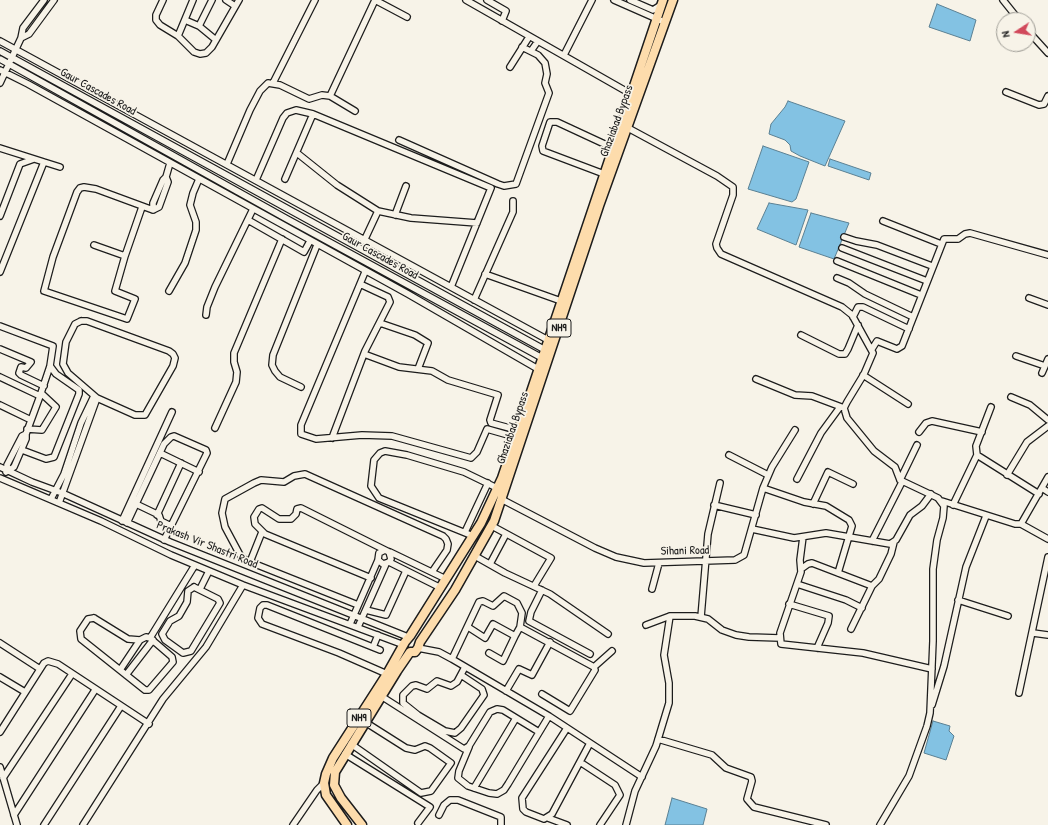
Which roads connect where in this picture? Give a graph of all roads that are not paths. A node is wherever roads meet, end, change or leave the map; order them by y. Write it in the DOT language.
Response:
graph roads {
  1 [pos="44,0"];
  2 [pos="54,0"];
  3 [pos="163,0"];
  4 [pos="194,0"];
  5 [pos="212,0"];
  6 [pos="226,0"];
  7 [pos="239,0"];
  8 [pos="315,0"];
  9 [pos="375,0"];
  10 [pos="466,0"];
  11 [pos="487,0"];
  12 [pos="592,0"];
  13 [pos="614,0"];
  14 [pos="630,0"];
  15 [pos="673,0"];
  16 [pos="1004,0"];
  17 [pos="662,2"];
  18 [pos="477,3"];
  19 [pos="236,6"];
  20 [pos="1013,12"];
  21 [pos="407,18"];
  22 [pos="656,18"];
  23 [pos="184,20"];
  24 [pos="502,21"];
  25 [pos="664,22"];
  26 [pos="199,26"];
  27 [pos="178,36"];
  28 [pos="529,36"];
  29 [pos="21,38"];
  30 [pos="216,40"];
  31 [pos="1036,40"];
  32 [pos="0,41"];
  33 [pos="538,41"];
  34 [pos="522,47"];
  35 [pos="15,48"];
  36 [pos="0,51"];
  37 [pos="531,51"];
  38 [pos="1048,53"];
  39 [pos="564,55"];
  40 [pos="12,57"];
  41 [pos="0,59"];
  42 [pos="9,64"];
  43 [pos="510,67"];
  44 [pos="3,72"];
  45 [pos="0,83"];
  46 [pos="273,83"];
  47 [pos="1006,92"];
  48 [pos="631,94"];
  49 [pos="330,96"];
  50 [pos="1048,96"];
  51 [pos="355,111"];
  52 [pos="313,114"];
  53 [pos="153,123"];
  54 [pos="628,128"];
  55 [pos="148,132"];
  56 [pos="399,140"];
  57 [pos="0,148"];
  58 [pos="612,148"];
  59 [pos="297,152"];
  60 [pos="34,159"];
  61 [pos="44,162"];
  62 [pos="170,163"];
  63 [pos="207,164"];
  64 [pos="227,164"];
  65 [pos="60,167"];
  66 [pos="202,172"];
  67 [pos="604,174"];
  68 [pos="199,179"];
  69 [pos="286,179"];
  70 [pos="256,180"];
  71 [pos="406,186"];
  72 [pos="289,200"];
  73 [pos="514,201"];
  74 [pos="142,207"];
  75 [pos="284,208"];
  76 [pos="253,209"];
  77 [pos="378,211"];
  78 [pos="395,215"];
  79 [pos="0,216"];
  80 [pos="288,219"];
  81 [pos="248,220"];
  82 [pos="883,222"];
  83 [pos="477,223"];
  84 [pos="283,227"];
  85 [pos="844,237"];
  86 [pos="282,239"];
  87 [pos="310,241"];
  88 [pos="364,241"];
  89 [pos="941,244"];
  90 [pos="94,245"];
  91 [pos="317,245"];
  92 [pos="842,248"];
  93 [pos="8,251"];
  94 [pos="0,253"];
  95 [pos="1048,255"];
  96 [pos="125,256"];
  97 [pos="837,261"];
  98 [pos="932,266"];
  99 [pos="0,272"];
  100 [pos="365,272"];
  101 [pos="421,272"];
  102 [pos="486,274"];
  103 [pos="837,278"];
  104 [pos="417,280"];
  105 [pos="927,281"];
  106 [pos="360,284"];
  107 [pos="412,286"];
  108 [pos="451,287"];
  109 [pos="169,291"];
  110 [pos="408,294"];
  111 [pos="921,295"];
  112 [pos="1029,298"];
  113 [pos="474,300"];
  114 [pos="561,301"];
  115 [pos="1048,305"];
  116 [pos="206,315"];
  117 [pos="853,317"];
  118 [pos="913,317"];
  119 [pos="380,323"];
  120 [pos="858,325"];
  121 [pos="0,326"];
  122 [pos="909,329"];
  123 [pos="801,335"];
  124 [pos="548,340"];
  125 [pos="0,349"];
  126 [pos="872,349"];
  127 [pos="364,354"];
  128 [pos="546,355"];
  129 [pos="1016,356"];
  130 [pos="1048,359"];
  131 [pos="50,366"];
  132 [pos="1045,366"];
  133 [pos="538,368"];
  134 [pos="418,370"];
  135 [pos="1042,373"];
  136 [pos="863,375"];
  137 [pos="1,377"];
  138 [pos="756,379"];
  139 [pos="0,384"];
  140 [pos="44,386"];
  141 [pos="301,387"];
  142 [pos="41,395"];
  143 [pos="96,397"];
  144 [pos="1011,397"];
  145 [pos="908,404"];
  146 [pos="0,405"];
  147 [pos="991,407"];
  148 [pos="842,408"];
  149 [pos="172,412"];
  150 [pos="31,420"];
  151 [pos="1048,420"];
  152 [pos="490,421"];
  153 [pos="1048,426"];
  154 [pos="215,428"];
  155 [pos="487,430"];
  156 [pos="795,430"];
  157 [pos="26,432"];
  158 [pos="920,432"];
  159 [pos="982,432"];
  160 [pos="516,434"];
  161 [pos="332,438"];
  162 [pos="917,445"];
  163 [pos="76,447"];
  164 [pos="22,450"];
  165 [pos="160,453"];
  166 [pos="729,455"];
  167 [pos="978,455"];
  168 [pos="181,463"];
  169 [pos="0,467"];
  170 [pos="8,471"];
  171 [pos="199,472"];
  172 [pos="768,475"];
  173 [pos="1007,475"];
  174 [pos="1048,477"];
  175 [pos="0,478"];
  176 [pos="797,478"];
  177 [pos="901,481"];
  178 [pos="488,483"];
  179 [pos="720,484"];
  180 [pos="853,484"];
  181 [pos="497,488"];
  182 [pos="763,488"];
  183 [pos="1042,488"];
  184 [pos="55,490"];
  185 [pos="1048,492"];
  186 [pos="62,493"];
  187 [pos="931,494"];
  188 [pos="1039,494"];
  189 [pos="51,500"];
  190 [pos="503,500"];
  191 [pos="942,501"];
  192 [pos="59,503"];
  193 [pos="136,504"];
  194 [pos="813,504"];
  195 [pos="714,505"];
  196 [pos="953,505"];
  197 [pos="157,515"];
  198 [pos="756,515"];
  199 [pos="986,516"];
  200 [pos="125,522"];
  201 [pos="1021,524"];
  202 [pos="171,526"];
  203 [pos="492,526"];
  204 [pos="752,529"];
  205 [pos="262,532"];
  206 [pos="465,532"];
  207 [pos="506,534"];
  208 [pos="473,536"];
  209 [pos="850,536"];
  210 [pos="803,537"];
  211 [pos="1048,539"];
  212 [pos="164,540"];
  213 [pos="872,541"];
  214 [pos="170,542"];
  215 [pos="894,542"];
  216 [pos="387,551"];
  217 [pos="166,553"];
  218 [pos="475,556"];
  219 [pos="1048,557"];
  220 [pos="378,560"];
  221 [pos="250,562"];
  222 [pos="704,562"];
  223 [pos="387,563"];
  224 [pos="659,563"];
  225 [pos="490,564"];
  226 [pos="196,565"];
  227 [pos="1047,565"];
  228 [pos="801,569"];
  229 [pos="209,571"];
  230 [pos="406,571"];
  231 [pos="432,572"];
  232 [pos="838,573"];
  233 [pos="370,578"];
  234 [pos="446,579"];
  235 [pos="243,584"];
  236 [pos="796,584"];
  237 [pos="534,586"];
  238 [pos="872,586"];
  239 [pos="441,588"];
  240 [pos="200,589"];
  241 [pos="652,589"];
  242 [pos="542,590"];
  243 [pos="958,600"];
  244 [pos="789,604"];
  245 [pos="358,605"];
  246 [pos="862,608"];
  247 [pos="366,610"];
  248 [pos="354,615"];
  249 [pos="670,616"];
  250 [pos="1008,616"];
  251 [pos="700,617"];
  252 [pos="362,618"];
  253 [pos="350,624"];
  254 [pos="646,625"];
  255 [pos="358,627"];
  256 [pos="520,627"];
  257 [pos="468,628"];
  258 [pos="851,629"];
  259 [pos="1033,633"];
  260 [pos="608,634"];
  261 [pos="378,635"];
  262 [pos="1048,635"];
  263 [pos="409,636"];
  264 [pos="515,636"];
  265 [pos="780,638"];
  266 [pos="151,639"];
  267 [pos="140,640"];
  268 [pos="550,642"];
  269 [pos="0,643"];
  270 [pos="404,645"];
  271 [pos="419,645"];
  272 [pos="373,647"];
  273 [pos="816,648"];
  274 [pos="380,650"];
  275 [pos="612,651"];
  276 [pos="410,652"];
  277 [pos="489,653"];
  278 [pos="590,654"];
  279 [pos="452,659"];
  280 [pos="465,667"];
  281 [pos="594,667"];
  282 [pos="40,669"];
  283 [pos="120,670"];
  284 [pos="932,670"];
  285 [pos="72,674"];
  286 [pos="387,674"];
  287 [pos="126,675"];
  288 [pos="461,675"];
  289 [pos="0,677"];
  290 [pos="95,690"];
  291 [pos="506,691"];
  292 [pos="25,692"];
  293 [pos="1019,693"];
  294 [pos="542,694"];
  295 [pos="381,696"];
  296 [pos="121,706"];
  297 [pos="930,713"];
  298 [pos="549,716"];
  299 [pos="516,718"];
  300 [pos="365,722"];
  301 [pos="149,724"];
  302 [pos="567,728"];
  303 [pos="0,732"];
  304 [pos="539,732"];
  305 [pos="658,739"];
  306 [pos="590,743"];
  307 [pos="351,744"];
  308 [pos="469,746"];
  309 [pos="345,754"];
  310 [pos="580,762"];
  311 [pos="0,767"];
  312 [pos="642,777"];
  313 [pos="3,778"];
  314 [pos="324,783"];
  315 [pos="474,788"];
  316 [pos="14,814"];
  317 [pos="439,815"];
  318 [pos="548,818"];
  319 [pos="418,823"];
  320 [pos="808,823"];
  321 [pos="18,825"];
  322 [pos="44,825"];
  323 [pos="84,825"];
  324 [pos="293,825"];
  325 [pos="347,825"];
  326 [pos="362,825"];
  327 [pos="501,825"];
  328 [pos="567,825"];
  329 [pos="600,825"];
  330 [pos="626,825"];
  331 [pos="826,825"];
  332 [pos="880,825"];
  1 -- 29 [label="street"];
  2 -- 29 [label="street"];
  3 -- 27 [label="street"];
  4 -- 23 [label="street"];
  5 -- 26 [label="street"];
  6 -- 19 [label="street"];
  7 -- 19 [label="street"];
  8 -- 46 [label="street"];
  9 -- 21 [label="street"];
  9 -- 49 [label="street"];
  10 -- 18 [label="street"];
  11 -- 24 [label="street"];
  12 -- 39 [label="street"];
  13 -- 22 [label="street"];
  14 -- 17 [label="street"];
  15 -- 25 [label="highway, Ghaziabad Bypass / NH9"];
  16 -- 20 [label="street"];
  17 -- 22 [label="highway, Ghaziabad Bypass / NH9"];
  18 -- 24 [label="street"];
  19 -- 30 [label="street"];
  22 -- 25 [label="street"];
  22 -- 48 [label="highway, Ghaziabad Bypass / NH9"];
  23 -- 26 [label="street"];
  23 -- 27 [label="street"];
  24 -- 28 [label="street"];
  25 -- 54 [label="highway, Ghaziabad Bypass / NH9"];
  26 -- 30 [label="street"];
  27 -- 30 [label="street"];
  28 -- 33 [label="street"];
  28 -- 34 [label="street"];
  29 -- 35 [label="street"];
  31 -- 38 [label="street"];
  32 -- 35 [label="street"];
  33 -- 37 [label="street"];
  33 -- 39 [label="street"];
  34 -- 37 [label="street"];
  34 -- 43 [label="street"];
  35 -- 40 [label="street"];
  35 -- 53 [label="street"];
  36 -- 40 [label="street, Gaur Cascades Road"];
  37 -- 56 [label="street"];
  39 -- 48 [label="street"];
  40 -- 42 [label="street"];
  40 -- 55 [label="street, Gaur Cascades Road"];
  41 -- 42 [label="street, Gaur Cascades Road"];
  42 -- 44 [label="street"];
  42 -- 66 [label="street, Gaur Cascades Road"];
  44 -- 45 [label="street"];
  44 -- 62 [label="street"];
  46 -- 49 [label="street"];
  46 -- 64 [label="street"];
  47 -- 50 [label="street"];
  48 -- 58 [label="highway, Ghaziabad Bypass / NH9"];
  49 -- 51 [label="street"];
  52 -- 59 [label="street"];
  52 -- 70 [label="street"];
  52 -- 83 [label="street"];
  53 -- 55 [label="street"];
  53 -- 64 [label="street"];
  54 -- 117 [label="street"];
  54 -- 128 [label="highway, Ghaziabad Bypass / NH9"];
  55 -- 63 [label="street, Gaur Cascades Road"];
  57 -- 60 [label="street"];
  58 -- 67 [label="highway, Ghaziabad Bypass / NH9"];
  58 -- 67 [label="street"];
  59 -- 69 [label="street"];
  59 -- 77 [label="street"];
  60 -- 61 [label="street"];
  60 -- 79 [label="street"];
  61 -- 65 [label="street"];
  61 -- 93 [label="street"];
  62 -- 68 [label="street"];
  62 -- 74 [label="street"];
  63 -- 66 [label="street"];
  63 -- 75 [label="street, Gaur Cascades Road"];
  64 -- 70 [label="street"];
  66 -- 80 [label="street, Gaur Cascades Road"];
  67 -- 114 [label="highway, Ghaziabad Bypass / NH9"];
  68 -- 76 [label="street"];
  68 -- 109 [label="street"];
  70 -- 72 [label="street"];
  71 -- 78 [label="street"];
  72 -- 75 [label="street"];
  72 -- 88 [label="street"];
  73 -- 102 [label="street"];
  74 -- 96 [label="street"];
  74 -- 96 [label="street"];
  75 -- 104 [label="street, Gaur Cascades Road"];
  76 -- 81 [label="street"];
  76 -- 84 [label="street"];
  77 -- 78 [label="street"];
  77 -- 88 [label="street"];
  78 -- 83 [label="street"];
  80 -- 84 [label="street"];
  80 -- 107 [label="street, Gaur Cascades Road"];
  81 -- 86 [label="street"];
  81 -- 116 [label="street"];
  82 -- 89 [label="street"];
  83 -- 108 [label="street"];
  84 -- 87 [label="street"];
  85 -- 98 [label="street"];
  86 -- 87 [label="street"];
  86 -- 154 [label="street"];
  87 -- 91 [label="street"];
  88 -- 101 [label="street"];
  89 -- 95 [label="street"];
  89 -- 98 [label="street"];
  90 -- 96 [label="street"];
  91 -- 100 [label="street"];
  91 -- 141 [label="street"];
  92 -- 105 [label="street"];
  93 -- 94 [label="street"];
  93 -- 99 [label="street"];
  97 -- 111 [label="street"];
  98 -- 105 [label="street"];
  100 -- 106 [label="street"];
  100 -- 110 [label="street"];
  101 -- 104 [label="street"];
  101 -- 108 [label="street"];
  102 -- 113 [label="street"];
  102 -- 114 [label="street"];
  103 -- 118 [label="street"];
  104 -- 128 [label="street, Gaur Cascades Road"];
  105 -- 111 [label="street"];
  106 -- 119 [label="street"];
  106 -- 161 [label="street"];
  107 -- 110 [label="street"];
  107 -- 128 [label="street, Gaur Cascades Road"];
  108 -- 113 [label="street"];
  110 -- 133 [label="street"];
  111 -- 118 [label="street"];
  112 -- 115 [label="street"];
  113 -- 124 [label="street"];
  114 -- 124 [label="highway, Ghaziabad Bypass / NH9"];
  117 -- 120 [label="street"];
  117 -- 122 [label="street"];
  118 -- 122 [label="street"];
  119 -- 127 [label="street"];
  119 -- 134 [label="street"];
  120 -- 123 [label="street"];
  120 -- 126 [label="street"];
  121 -- 131 [label="street"];
  122 -- 126 [label="street"];
  124 -- 128 [label="highway, Ghaziabad Bypass / NH9"];
  125 -- 140 [label="street"];
  126 -- 136 [label="street"];
  127 -- 134 [label="street"];
  127 -- 161 [label="street"];
  128 -- 133 [label="highway, Ghaziabad Bypass / NH9"];
  128 -- 190 [label="highway, Ghaziabad Bypass / NH9"];
  129 -- 132 [label="street"];
  130 -- 132 [label="street"];
  131 -- 140 [label="street"];
  131 -- 164 [label="street"];
  132 -- 135 [label="street"];
  133 -- 160 [label="highway, Ghaziabad Bypass / NH9"];
  134 -- 152 [label="street"];
  136 -- 145 [label="street"];
  136 -- 148 [label="street"];
  137 -- 139 [label="street"];
  137 -- 142 [label="street"];
  138 -- 148 [label="street"];
  140 -- 142 [label="street"];
  142 -- 150 [label="street"];
  142 -- 157 [label="street"];
  143 -- 143 [label="street"];
  143 -- 163 [label="street"];
  144 -- 151 [label="street"];
  146 -- 150 [label="street"];
  147 -- 159 [label="street"];
  148 -- 176 [label="street"];
  148 -- 177 [label="street"];
  149 -- 200 [label="street"];
  150 -- 157 [label="street"];
  152 -- 155 [label="street"];
  152 -- 160 [label="street"];
  153 -- 173 [label="street"];
  155 -- 160 [label="street"];
  155 -- 161 [label="street"];
  156 -- 172 [label="street, Sihani Road"];
  157 -- 164 [label="street"];
  157 -- 170 [label="street"];
  158 -- 159 [label="street"];
  159 -- 167 [label="street"];
  160 -- 181 [label="highway, Ghaziabad Bypass / NH9"];
  162 -- 177 [label="street"];
  163 -- 184 [label="street"];
  163 -- 186 [label="street"];
  164 -- 170 [label="street"];
  165 -- 168 [label="street"];
  165 -- 171 [label="street"];
  165 -- 193 [label="street"];
  166 -- 172 [label="street"];
  167 -- 173 [label="street"];
  167 -- 196 [label="street"];
  168 -- 171 [label="street"];
  168 -- 197 [label="street"];
  169 -- 170 [label="street, Prakash Vir Shastri Road"];
  170 -- 175 [label="street"];
  170 -- 184 [label="street, Prakash Vir Shastri Road"];
  171 -- 202 [label="street"];
  172 -- 182 [label="street, Sihani Road"];
  173 -- 188 [label="street"];
  174 -- 183 [label="street"];
  175 -- 189 [label="street, Prakash Vir Shastri Road"];
  177 -- 187 [label="street"];
  177 -- 213 [label="street"];
  178 -- 181 [label="street"];
  178 -- 206 [label="street"];
  178 -- 206 [label="street"];
  179 -- 195 [label="street"];
  180 -- 194 [label="street"];
  181 -- 208 [label="highway, Ghaziabad Bypass / NH9"];
  182 -- 194 [label="street"];
  182 -- 198 [label="street, Sihani Road"];
  183 -- 185 [label="street"];
  183 -- 188 [label="street"];
  184 -- 186 [label="street, Prakash Vir Shastri Road"];
  184 -- 189 [label="street"];
  186 -- 192 [label="street"];
  186 -- 200 [label="street, Prakash Vir Shastri Road"];
  187 -- 191 [label="street"];
  187 -- 215 [label="street"];
  188 -- 201 [label="street"];
  189 -- 192 [label="street, Prakash Vir Shastri Road"];
  190 -- 203 [label="highway, Ghaziabad Bypass / NH9"];
  190 -- 224 [label="street, Sihani Road"];
  191 -- 196 [label="street"];
  191 -- 284 [label="street"];
  192 -- 217 [label="street, Prakash Vir Shastri Road"];
  193 -- 197 [label="street"];
  193 -- 200 [label="street"];
  194 -- 209 [label="street"];
  195 -- 198 [label="street"];
  195 -- 222 [label="street"];
  196 -- 199 [label="street"];
  197 -- 202 [label="street"];
  198 -- 204 [label="street, Sihani Road"];
  199 -- 201 [label="street"];
  199 -- 243 [label="street"];
  200 -- 212 [label="street, Prakash Vir Shastri Road"];
  201 -- 211 [label="street"];
  202 -- 212 [label="street"];
  203 -- 207 [label="street"];
  203 -- 218 [label="highway, Ghaziabad Bypass / NH9"];
  204 -- 210 [label="street"];
  204 -- 222 [label="street, Sihani Road"];
  205 -- 216 [label="street"];
  205 -- 221 [label="street"];
  205 -- 233 [label="street"];
  206 -- 208 [label="street"];
  207 -- 225 [label="street"];
  207 -- 237 [label="street"];
  208 -- 234 [label="highway, Ghaziabad Bypass / NH9"];
  209 -- 210 [label="street"];
  209 -- 213 [label="street"];
  209 -- 232 [label="street"];
  210 -- 228 [label="street"];
  212 -- 214 [label="street, Prakash Vir Shastri Road"];
  213 -- 215 [label="street"];
  214 -- 217 [label="street"];
  214 -- 248 [label="street, Prakash Vir Shastri Road"];
  215 -- 238 [label="street"];
  216 -- 220 [label="street"];
  216 -- 223 [label="street"];
  216 -- 231 [label="street"];
  217 -- 226 [label="street, Prakash Vir Shastri Road"];
  218 -- 225 [label="street"];
  218 -- 271 [label="highway, Ghaziabad Bypass / NH9"];
  219 -- 227 [label="street"];
  220 -- 223 [label="street"];
  220 -- 233 [label="street"];
  221 -- 231 [label="street"];
  221 -- 245 [label="street"];
  222 -- 224 [label="street, Sihani Road"];
  222 -- 251 [label="street"];
  223 -- 230 [label="street"];
  223 -- 247 [label="street"];
  224 -- 241 [label="street"];
  225 -- 237 [label="street"];
  226 -- 229 [label="street, Prakash Vir Shastri Road"];
  226 -- 266 [label="street"];
  227 -- 259 [label="street"];
  228 -- 232 [label="street"];
  228 -- 236 [label="street"];
  229 -- 235 [label="street, Prakash Vir Shastri Road"];
  229 -- 240 [label="street"];
  230 -- 239 [label="street"];
  230 -- 247 [label="street"];
  231 -- 234 [label="street"];
  232 -- 238 [label="street"];
  233 -- 245 [label="street"];
  234 -- 239 [label="highway, Ghaziabad Bypass / NH9"];
  235 -- 253 [label="street, Prakash Vir Shastri Road"];
  235 -- 301 [label="street"];
  236 -- 244 [label="street"];
  236 -- 246 [label="street"];
  237 -- 242 [label="street"];
  238 -- 246 [label="street"];
  239 -- 263 [label="highway, Ghaziabad Bypass / NH9"];
  240 -- 240 [label="street"];
  242 -- 260 [label="street"];
  242 -- 278 [label="street"];
  243 -- 250 [label="street"];
  243 -- 297 [label="street"];
  244 -- 265 [label="street"];
  244 -- 273 [label="street"];
  245 -- 248 [label="street"];
  246 -- 258 [label="street"];
  247 -- 252 [label="street"];
  248 -- 252 [label="street, Prakash Vir Shastri Road"];
  248 -- 253 [label="street"];
  249 -- 251 [label="street"];
  249 -- 254 [label="street"];
  249 -- 305 [label="street"];
  251 -- 265 [label="street"];
  252 -- 255 [label="street"];
  252 -- 263 [label="street, Prakash Vir Shastri Road"];
  253 -- 255 [label="street, Prakash Vir Shastri Road"];
  255 -- 261 [label="street, Prakash Vir Shastri Road"];
  256 -- 257 [label="street"];
  256 -- 264 [label="street"];
  256 -- 268 [label="street"];
  257 -- 264 [label="street"];
  257 -- 279 [label="street"];
  259 -- 262 [label="street"];
  259 -- 293 [label="street"];
  261 -- 270 [label="street, Prakash Vir Shastri Road"];
  261 -- 272 [label="street"];
  263 -- 270 [label="highway, Ghaziabad Bypass / NH9"];
  263 -- 271 [label="highway"];
  264 -- 277 [label="street"];
  265 -- 273 [label="street"];
  266 -- 267 [label="street"];
  266 -- 287 [label="street"];
  266 -- 287 [label="street"];
  267 -- 283 [label="street"];
  267 -- 283 [label="street"];
  268 -- 281 [label="street"];
  268 -- 291 [label="street"];
  269 -- 282 [label="street"];
  270 -- 276 [label="highway"];
  270 -- 286 [label="highway, Ghaziabad Bypass / NH9"];
  271 -- 276 [label="highway"];
  271 -- 279 [label="street"];
  272 -- 274 [label="street"];
  272 -- 286 [label="street"];
  273 -- 284 [label="street"];
  275 -- 281 [label="street"];
  276 -- 295 [label="highway, NH9"];
  279 -- 280 [label="street"];
  280 -- 288 [label="street"];
  280 -- 291 [label="street"];
  281 -- 294 [label="street"];
  282 -- 285 [label="street"];
  282 -- 292 [label="street"];
  283 -- 287 [label="street"];
  284 -- 297 [label="street"];
  285 -- 290 [label="street"];
  285 -- 313 [label="street"];
  286 -- 314 [label="highway, Ghaziabad Bypass / NH9"];
  288 -- 288 [label="street"];
  289 -- 292 [label="street"];
  290 -- 296 [label="street"];
  290 -- 316 [label="street"];
  291 -- 298 [label="street"];
  292 -- 303 [label="street"];
  295 -- 300 [label="highway, NH9"];
  295 -- 308 [label="street"];
  296 -- 301 [label="street"];
  296 -- 322 [label="street"];
  297 -- 332 [label="street"];
  298 -- 302 [label="street"];
  298 -- 304 [label="street"];
  299 -- 304 [label="street"];
  299 -- 308 [label="street"];
  299 -- 315 [label="street"];
  300 -- 307 [label="highway, NH9"];
  300 -- 307 [label="street"];
  301 -- 323 [label="street"];
  302 -- 306 [label="street"];
  302 -- 318 [label="street"];
  304 -- 315 [label="street"];
  305 -- 312 [label="street"];
  305 -- 320 [label="street"];
  306 -- 310 [label="street"];
  306 -- 312 [label="street"];
  307 -- 309 [label="highway, NH9"];
  308 -- 315 [label="street"];
  309 -- 319 [label="street"];
  309 -- 326 [label="highway, NH9"];
  310 -- 318 [label="street"];
  310 -- 329 [label="street"];
  311 -- 313 [label="street"];
  312 -- 330 [label="street"];
  313 -- 316 [label="street"];
  314 -- 324 [label="street"];
  314 -- 325 [label="highway"];
  316 -- 321 [label="street"];
  317 -- 327 [label="street"];
  318 -- 328 [label="street"];
  320 -- 331 [label="street"];
}
